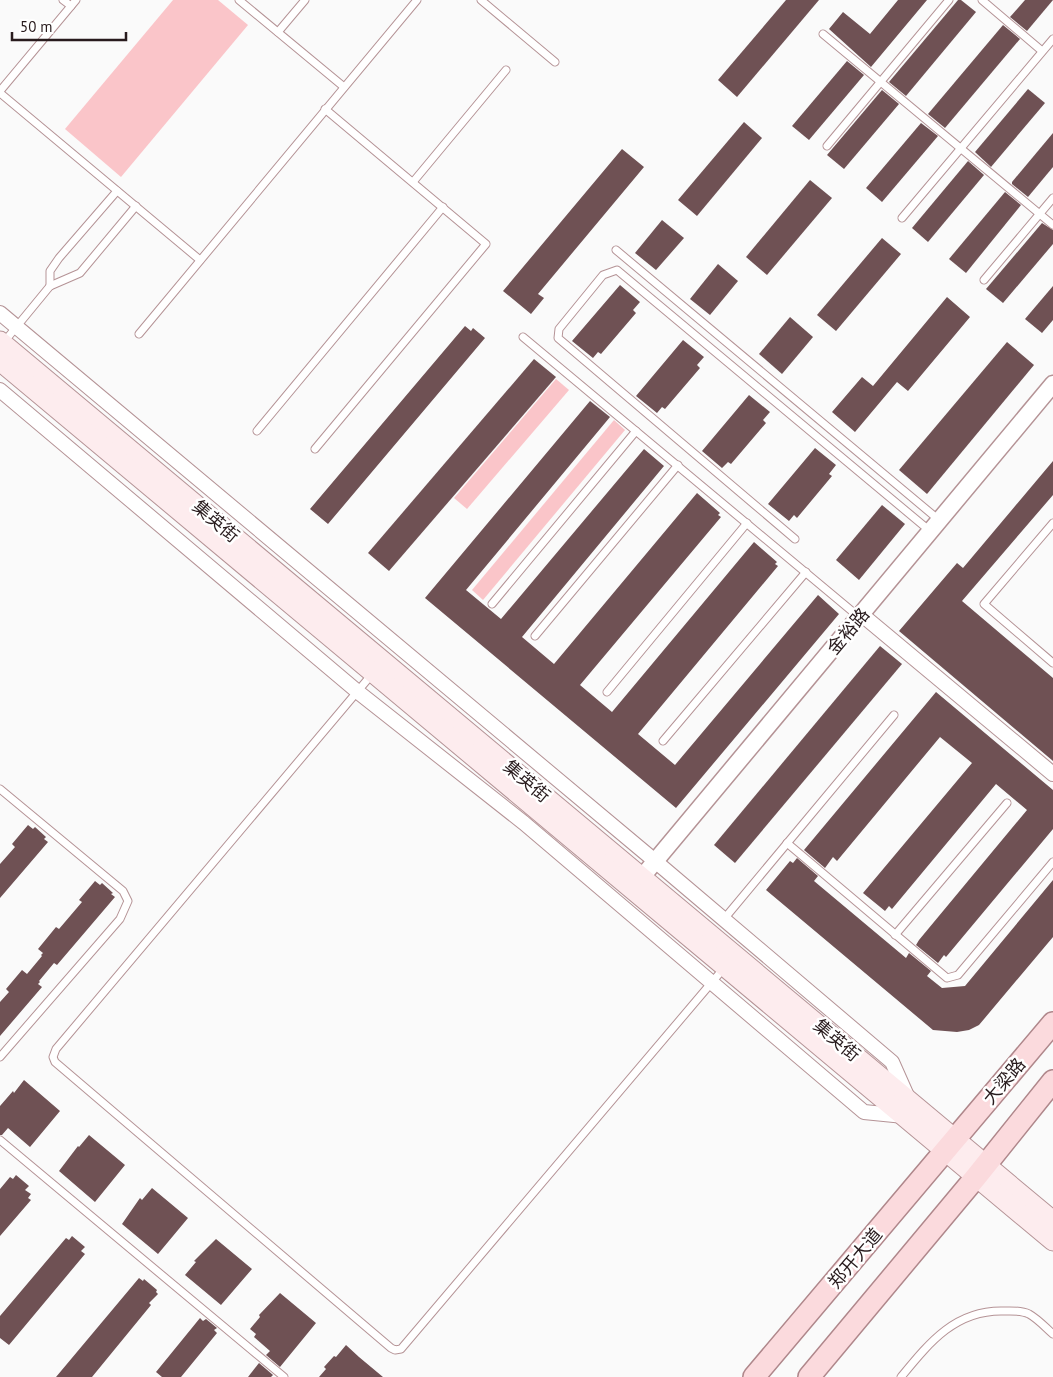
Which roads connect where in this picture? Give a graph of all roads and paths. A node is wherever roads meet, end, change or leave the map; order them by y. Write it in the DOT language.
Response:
graph roads {
  1 [pos="63,0"];
  2 [pos="76,0"];
  3 [pos="239,0"];
  4 [pos="305,0"];
  5 [pos="416,0"];
  6 [pos="481,0"];
  7 [pos="950,0"];
  8 [pos="982,0"];
  9 [pos="71,6"];
  10 [pos="278,32"];
  11 [pos="823,34"];
  12 [pos="1053,39"];
  13 [pos="1042,51"];
  14 [pos="555,62"];
  15 [pos="506,70"];
  16 [pos="881,82"];
  17 [pos="344,87"];
  18 [pos="0,92"];
  19 [pos="325,109"];
  20 [pos="826,146"];
  21 [pos="961,148"];
  22 [pos="413,182"];
  23 [pos="117,191"];
  24 [pos="1053,198"];
  25 [pos="136,206"];
  26 [pos="443,207"];
  27 [pos="1039,214"];
  28 [pos="902,218"];
  29 [pos="1053,225"];
  30 [pos="616,250"];
  31 [pos="200,260"];
  32 [pos="984,280"];
  33 [pos="50,286"];
  34 [pos="0,313"];
  35 [pos="16,326"];
  36 [pos="139,334"];
  37 [pos="524,337"];
  38 [pos="1,348"];
  39 [pos="1053,384"];
  40 [pos="0,390"];
  41 [pos="257,431"];
  42 [pos="636,431"];
  43 [pos="315,449"];
  44 [pos="678,465"];
  45 [pos="747,523"];
  46 [pos="1053,523"];
  47 [pos="935,526"];
  48 [pos="795,539"];
  49 [pos="806,572"];
  50 [pos="492,604"];
  51 [pos="860,615"];
  52 [pos="535,636"];
  53 [pos="1053,662"];
  54 [pos="374,673"];
  55 [pos="358,692"];
  56 [pos="607,692"];
  57 [pos="894,715"];
  58 [pos="662,741"];
  59 [pos="1053,774"];
  60 [pos="0,789"];
  61 [pos="1007,803"];
  62 [pos="787,843"];
  63 [pos="655,861"];
  64 [pos="1053,862"];
  65 [pos="642,877"];
  66 [pos="724,919"];
  67 [pos="895,934"];
  68 [pos="726,967"];
  69 [pos="712,983"];
  70 [pos="1053,1023"];
  71 [pos="0,1057"];
  72 [pos="1053,1081"];
  73 [pos="906,1108"];
  74 [pos="0,1140"];
  75 [pos="951,1145"];
  76 [pos="981,1171"];
  77 [pos="1053,1221"];
  78 [pos="1053,1241"];
  79 [pos="1053,1334"];
  80 [pos="284,1377"];
  81 [pos="754,1377"];
  82 [pos="809,1377"];
  83 [pos="901,1377"];
  1 -- 9 [label="lane"];
  2 -- 9 [label="lane"];
  3 -- 10 [label="lane"];
  4 -- 10 [label="lane"];
  5 -- 17 [label="lane"];
  6 -- 14 [label="lane"];
  7 -- 16 [label="lane"];
  8 -- 13 [label="lane"];
  9 -- 18 [label="lane"];
  10 -- 17 [label="lane"];
  11 -- 16 [label="lane"];
  12 -- 13 [label="lane"];
  13 -- 21 [label="lane"];
  15 -- 22 [label="lane"];
  16 -- 20 [label="lane"];
  16 -- 21 [label="lane"];
  17 -- 19 [label="lane"];
  18 -- 23 [label="lane"];
  19 -- 22 [label="lane"];
  19 -- 31 [label="lane"];
  21 -- 27 [label="lane"];
  21 -- 28 [label="lane"];
  22 -- 26 [label="lane"];
  23 -- 25 [label="lane"];
  23 -- 33 [label="lane"];
  24 -- 27 [label="lane"];
  25 -- 31 [label="lane"];
  25 -- 33 [label="lane"];
  26 -- 41 [label="lane"];
  26 -- 43 [label="lane"];
  27 -- 29 [label="lane"];
  27 -- 32 [label="lane"];
  30 -- 47 [label="lane"];
  31 -- 36 [label="lane"];
  33 -- 35 [label="lane"];
  34 -- 35 [label="street"];
  35 -- 38 [label="lane"];
  35 -- 63 [label="street"];
  37 -- 42 [label="lane"];
  38 -- 54 [label="main road, 集英街"];
  38 -- 65 [label="main road, 集英街"];
  39 -- 47 [label="street, 金裕路"];
  40 -- 55 [label="street"];
  42 -- 44 [label="lane"];
  42 -- 50 [label="lane"];
  44 -- 45 [label="lane"];
  44 -- 52 [label="lane"];
  45 -- 49 [label="lane"];
  45 -- 56 [label="lane"];
  46 -- 53 [label="lane"];
  47 -- 48 [label="lane"];
  47 -- 51 [label="street, 金裕路"];
  49 -- 51 [label="lane"];
  49 -- 58 [label="lane"];
  51 -- 59 [label="street"];
  51 -- 63 [label="street, 金裕路"];
  54 -- 55 [label="lane"];
  54 -- 68 [label="main road, 集英街"];
  55 -- 69 [label="street"];
  55 -- 69 [label="lane"];
  57 -- 62 [label="lane"];
  60 -- 71 [label="lane"];
  61 -- 67 [label="lane"];
  62 -- 66 [label="lane"];
  62 -- 67 [label="lane"];
  63 -- 65 [label="street, 金裕路"];
  63 -- 66 [label="street"];
  64 -- 67 [label="lane"];
  65 -- 73 [label="main road, 集英街"];
  66 -- 73 [label="street"];
  68 -- 69 [label="lane"];
  68 -- 73 [label="main road, 集英街"];
  69 -- 73 [label="street"];
  70 -- 75 [label="main road, 大梁路"];
  72 -- 76 [label="main road"];
  73 -- 75 [label="main road, 集英街"];
  74 -- 80 [label="lane"];
  75 -- 76 [label="main road, 集英街"];
  75 -- 81 [label="main road, 郑开大道"];
  76 -- 77 [label="main road, 集英街"];
  76 -- 78 [label="main road, 集英街"];
  76 -- 82 [label="main road"];
  79 -- 83 [label="lane"];
}
